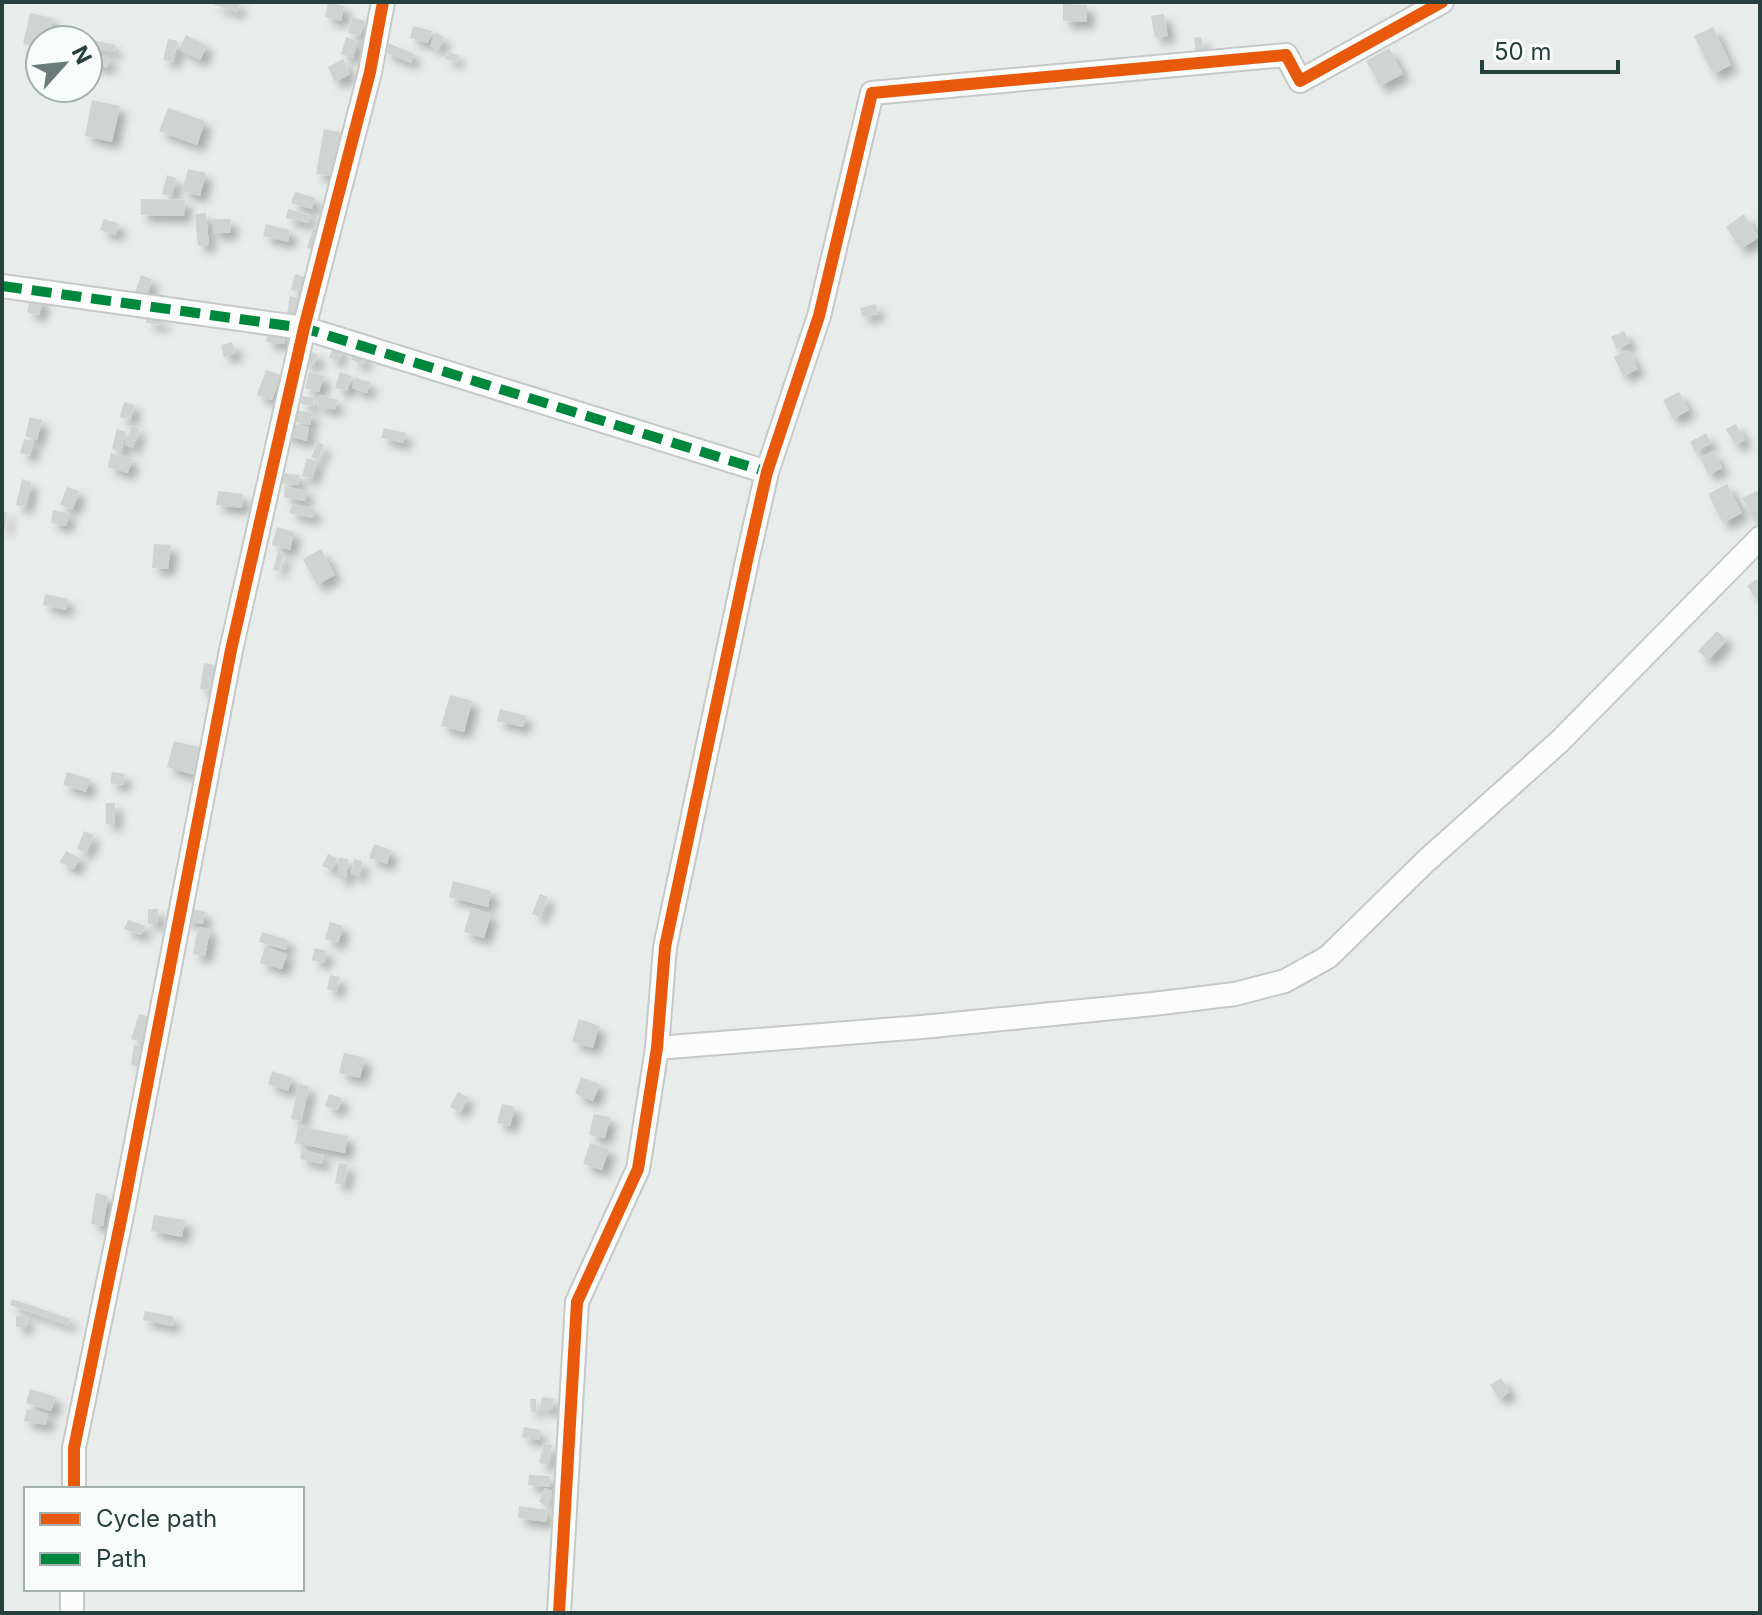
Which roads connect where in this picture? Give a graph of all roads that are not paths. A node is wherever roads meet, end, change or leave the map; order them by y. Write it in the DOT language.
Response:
graph roads {
  1 [pos="383,2"];
  2 [pos="1442,2"];
  3 [pos="2,286"];
  4 [pos="304,328"];
  5 [pos="767,472"];
  6 [pos="1760,538"];
  7 [pos="657,1048"];
  8 [pos="74,1487"];
  9 [pos="72,1591"];
  10 [pos="72,1613"];
  11 [pos="559,1613"];
  1 -- 4 [label="street"];
  2 -- 5 [label="street"];
  3 -- 4 [label="street"];
  4 -- 5 [label="street"];
  4 -- 8 [label="street"];
  5 -- 7 [label="street"];
  6 -- 7 [label="street"];
  7 -- 11 [label="street"];
  9 -- 10 [label="street"];
}
